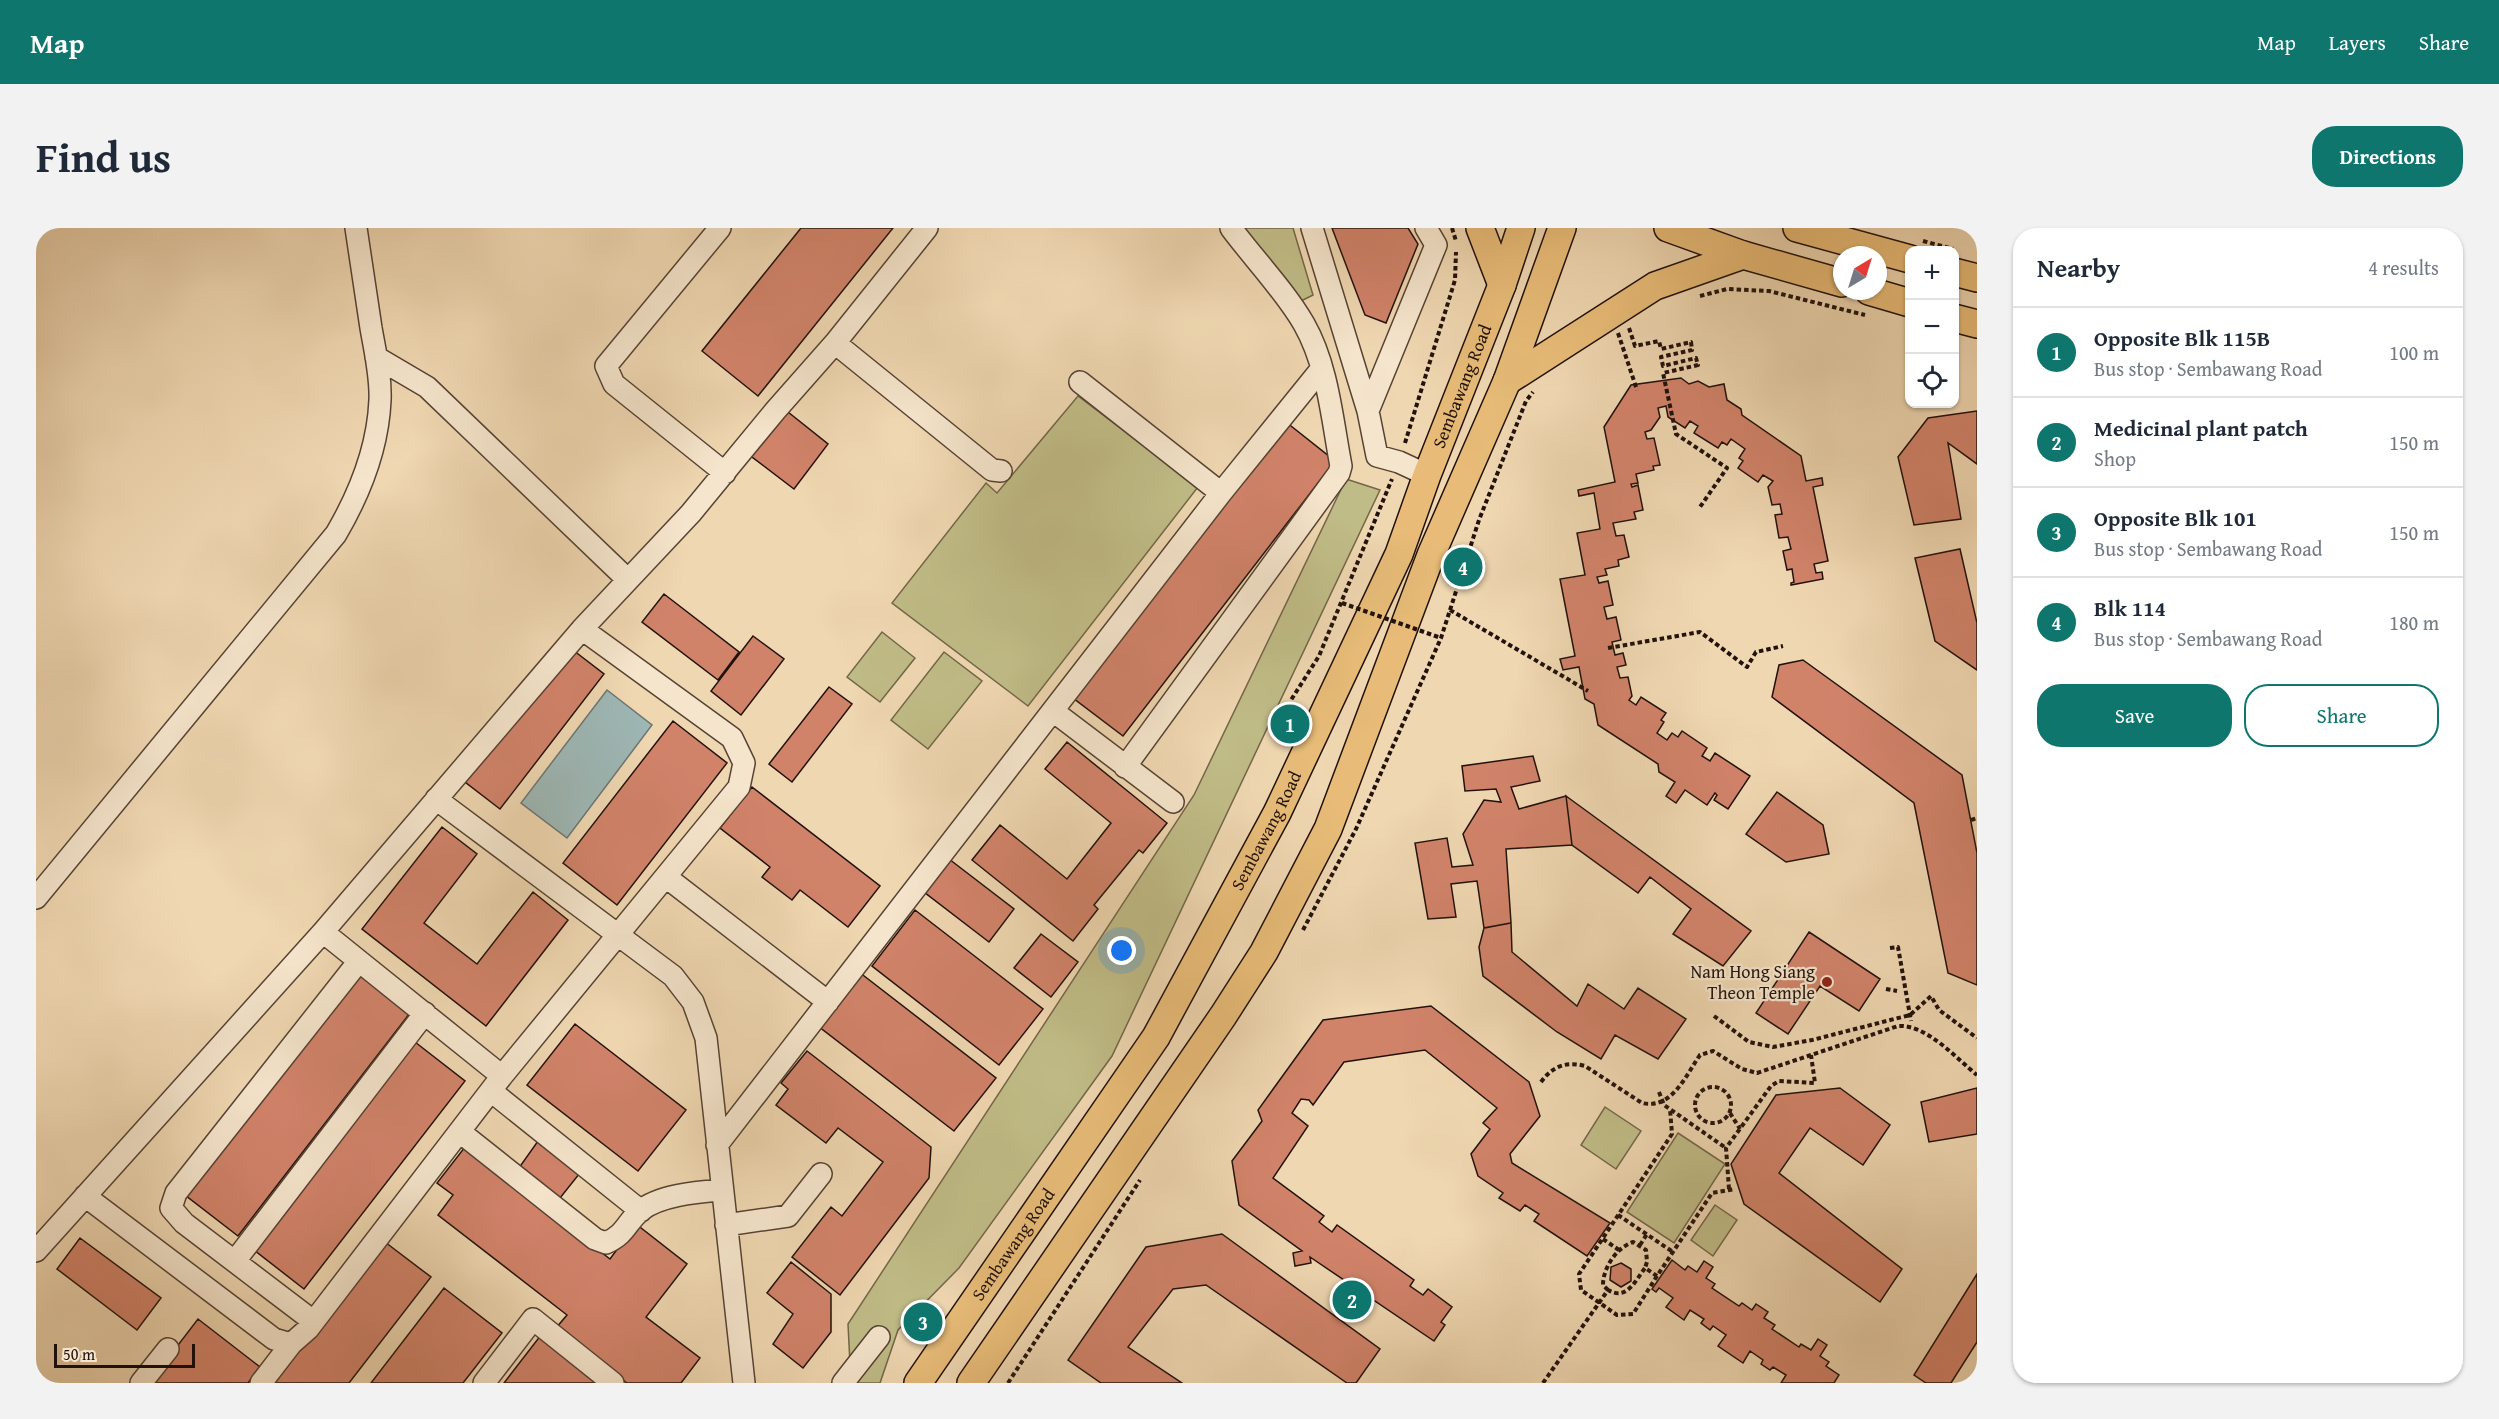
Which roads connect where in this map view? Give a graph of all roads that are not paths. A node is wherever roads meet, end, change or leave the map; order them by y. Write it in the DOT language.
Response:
graph roads {
  1 [pos="356,228"];
  2 [pos="720,228"];
  3 [pos="927,228"];
  4 [pos="1232,228"];
  5 [pos="1312,228"];
  6 [pos="1426,228"];
  7 [pos="1480,228"];
  8 [pos="1521,228"];
  9 [pos="1562,228"];
  10 [pos="1668,228"];
  11 [pos="1797,228"];
  12 [pos="1905,248"];
  13 [pos="1743,255"];
  14 [pos="1959,264"];
  15 [pos="1977,278"];
  16 [pos="1833,280"];
  17 [pos="1502,285"];
  18 [pos="1905,303"];
  19 [pos="1868,304"];
  20 [pos="1959,319"];
  21 [pos="1977,324"];
  22 [pos="835,344"];
  23 [pos="376,357"];
  24 [pos="1322,368"];
  25 [pos="1507,381"];
  26 [pos="1080,382"];
  27 [pos="1368,411"];
  28 [pos="1001,471"];
  29 [pos="725,473"];
  30 [pos="1427,475"];
  31 [pos="1221,493"];
  32 [pos="628,580"];
  33 [pos="582,629"];
  34 [pos="1053,711"];
  35 [pos="1125,767"];
  36 [pos="436,799"];
  37 [pos="1173,802"];
  38 [pos="666,877"];
  39 [pos="36,898"];
  40 [pos="323,932"];
  41 [pos="618,934"];
  42 [pos="359,961"];
  43 [pos="828,1002"];
  44 [pos="425,1013"];
  45 [pos="497,1083"];
  46 [pos="460,1132"];
  47 [pos="717,1145"];
  48 [pos="820,1174"];
  49 [pos="721,1190"];
  50 [pos="85,1196"];
  51 [pos="641,1211"];
  52 [pos="726,1226"];
  53 [pos="36,1251"];
  54 [pos="236,1261"];
  55 [pos="314,1322"];
  56 [pos="879,1337"];
  57 [pos="291,1344"];
  58 [pos="168,1349"];
  59 [pos="141,1383"];
  60 [pos="261,1383"];
  61 [pos="484,1383"];
  62 [pos="613,1383"];
  63 [pos="744,1383"];
  64 [pos="843,1383"];
  65 [pos="918,1383"];
  66 [pos="972,1383"];
  1 -- 23 [label="lane"];
  2 -- 29 [label="lane"];
  3 -- 22 [label="lane"];
  4 -- 24 [label="lane"];
  5 -- 27 [label="lane"];
  6 -- 27 [label="lane"];
  7 -- 17 [label="main road"];
  8 -- 17 [label="main road, Sembawang Road"];
  9 -- 25 [label="main road, Sembawang Road"];
  10 -- 13 [label="main road"];
  11 -- 12 [label="main road"];
  13 -- 16 [label="main road"];
  13 -- 25 [label="main road"];
  14 -- 15 [label="main road"];
  17 -- 30 [label="main road, Sembawang Road"];
  18 -- 19 [label="main road"];
  20 -- 21 [label="main road"];
  22 -- 28 [label="lane"];
  22 -- 29 [label="lane"];
  23 -- 32 [label="lane"];
  23 -- 39 [label="lane"];
  24 -- 31 [label="lane"];
  24 -- 35 [label="lane"];
  25 -- 66 [label="main road, Sembawang Road"];
  26 -- 31 [label="lane"];
  27 -- 30 [label="lane"];
  29 -- 32 [label="lane"];
  30 -- 65 [label="main road, Sembawang Road"];
  31 -- 34 [label="lane"];
  32 -- 33 [label="lane"];
  33 -- 36 [label="lane"];
  33 -- 38 [label="lane"];
  34 -- 35 [label="lane"];
  34 -- 43 [label="lane"];
  35 -- 37 [label="lane"];
  36 -- 40 [label="lane"];
  36 -- 41 [label="lane"];
  38 -- 41 [label="lane"];
  38 -- 43 [label="lane"];
  40 -- 42 [label="lane"];
  40 -- 50 [label="lane"];
  41 -- 45 [label="lane"];
  41 -- 47 [label="lane"];
  42 -- 44 [label="lane"];
  42 -- 54 [label="lane"];
  43 -- 47 [label="lane"];
  44 -- 45 [label="lane"];
  44 -- 54 [label="lane"];
  45 -- 46 [label="lane"];
  45 -- 51 [label="lane"];
  46 -- 51 [label="lane"];
  46 -- 55 [label="lane"];
  47 -- 49 [label="lane"];
  48 -- 52 [label="lane"];
  49 -- 51 [label="lane"];
  49 -- 52 [label="lane"];
  50 -- 53 [label="lane"];
  50 -- 57 [label="lane"];
  52 -- 63 [label="lane"];
  54 -- 55 [label="lane"];
  55 -- 57 [label="lane"];
  56 -- 64 [label="lane"];
  57 -- 60 [label="lane"];
  58 -- 59 [label="lane"];
  61 -- 62 [label="lane"];
}
